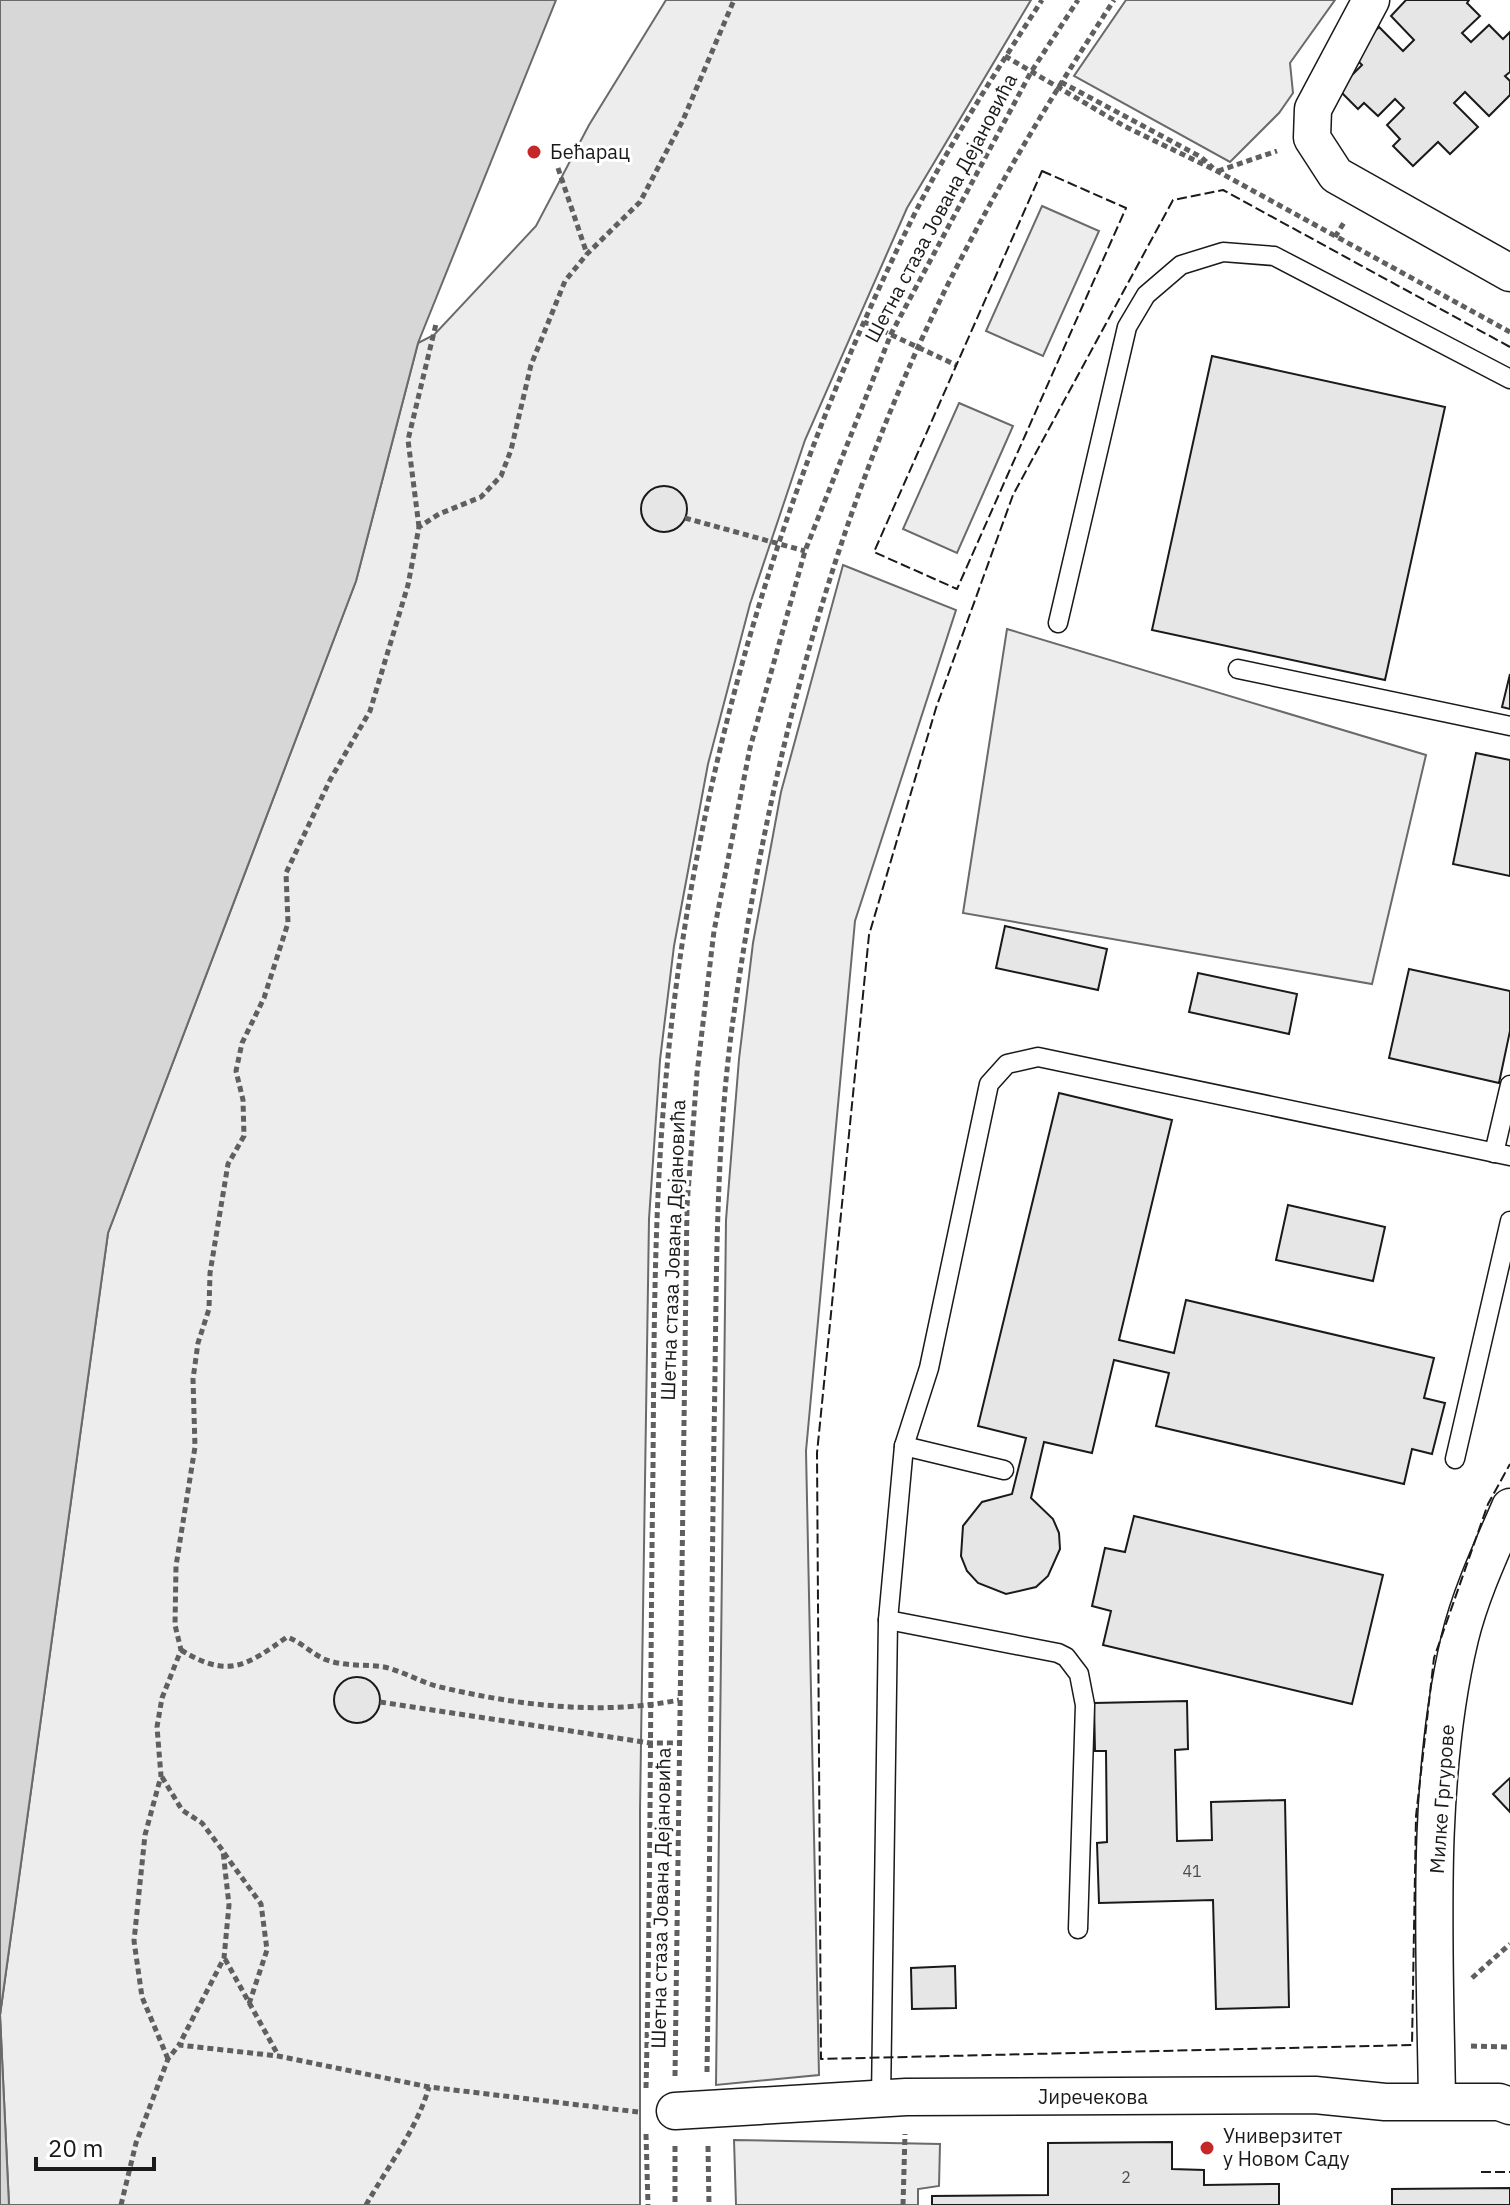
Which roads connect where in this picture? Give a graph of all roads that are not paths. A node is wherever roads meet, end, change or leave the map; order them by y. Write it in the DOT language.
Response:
graph roads {
  1 [pos="1371,0"];
  2 [pos="1510,273"];
  3 [pos="1510,379"];
  4 [pos="1058,623"];
  5 [pos="1238,669"];
  6 [pos="1510,726"];
  7 [pos="1510,1085"];
  8 [pos="1502,1155"];
  9 [pos="1510,1221"];
  10 [pos="904,1446"];
  11 [pos="1455,1459"];
  12 [pos="1004,1470"];
  13 [pos="1510,1507"];
  14 [pos="888,1620"];
  15 [pos="1078,1929"];
  16 [pos="893,2098"];
  17 [pos="1437,2101"];
  18 [pos="1510,2106"];
  19 [pos="664,2112"];
  1 -- 2 [label="street"];
  3 -- 4 [label="lane"];
  5 -- 6 [label="lane"];
  7 -- 8 [label="lane"];
  8 -- 10 [label="lane"];
  9 -- 11 [label="lane"];
  10 -- 12 [label="lane"];
  10 -- 14 [label="lane"];
  13 -- 17 [label="street, Милке Гргурове"];
  14 -- 15 [label="lane"];
  14 -- 16 [label="lane"];
  16 -- 17 [label="street, Јиречекова"];
  16 -- 19 [label="street, Јиречекова"];
  17 -- 18 [label="street, Јиречекова"];
}
